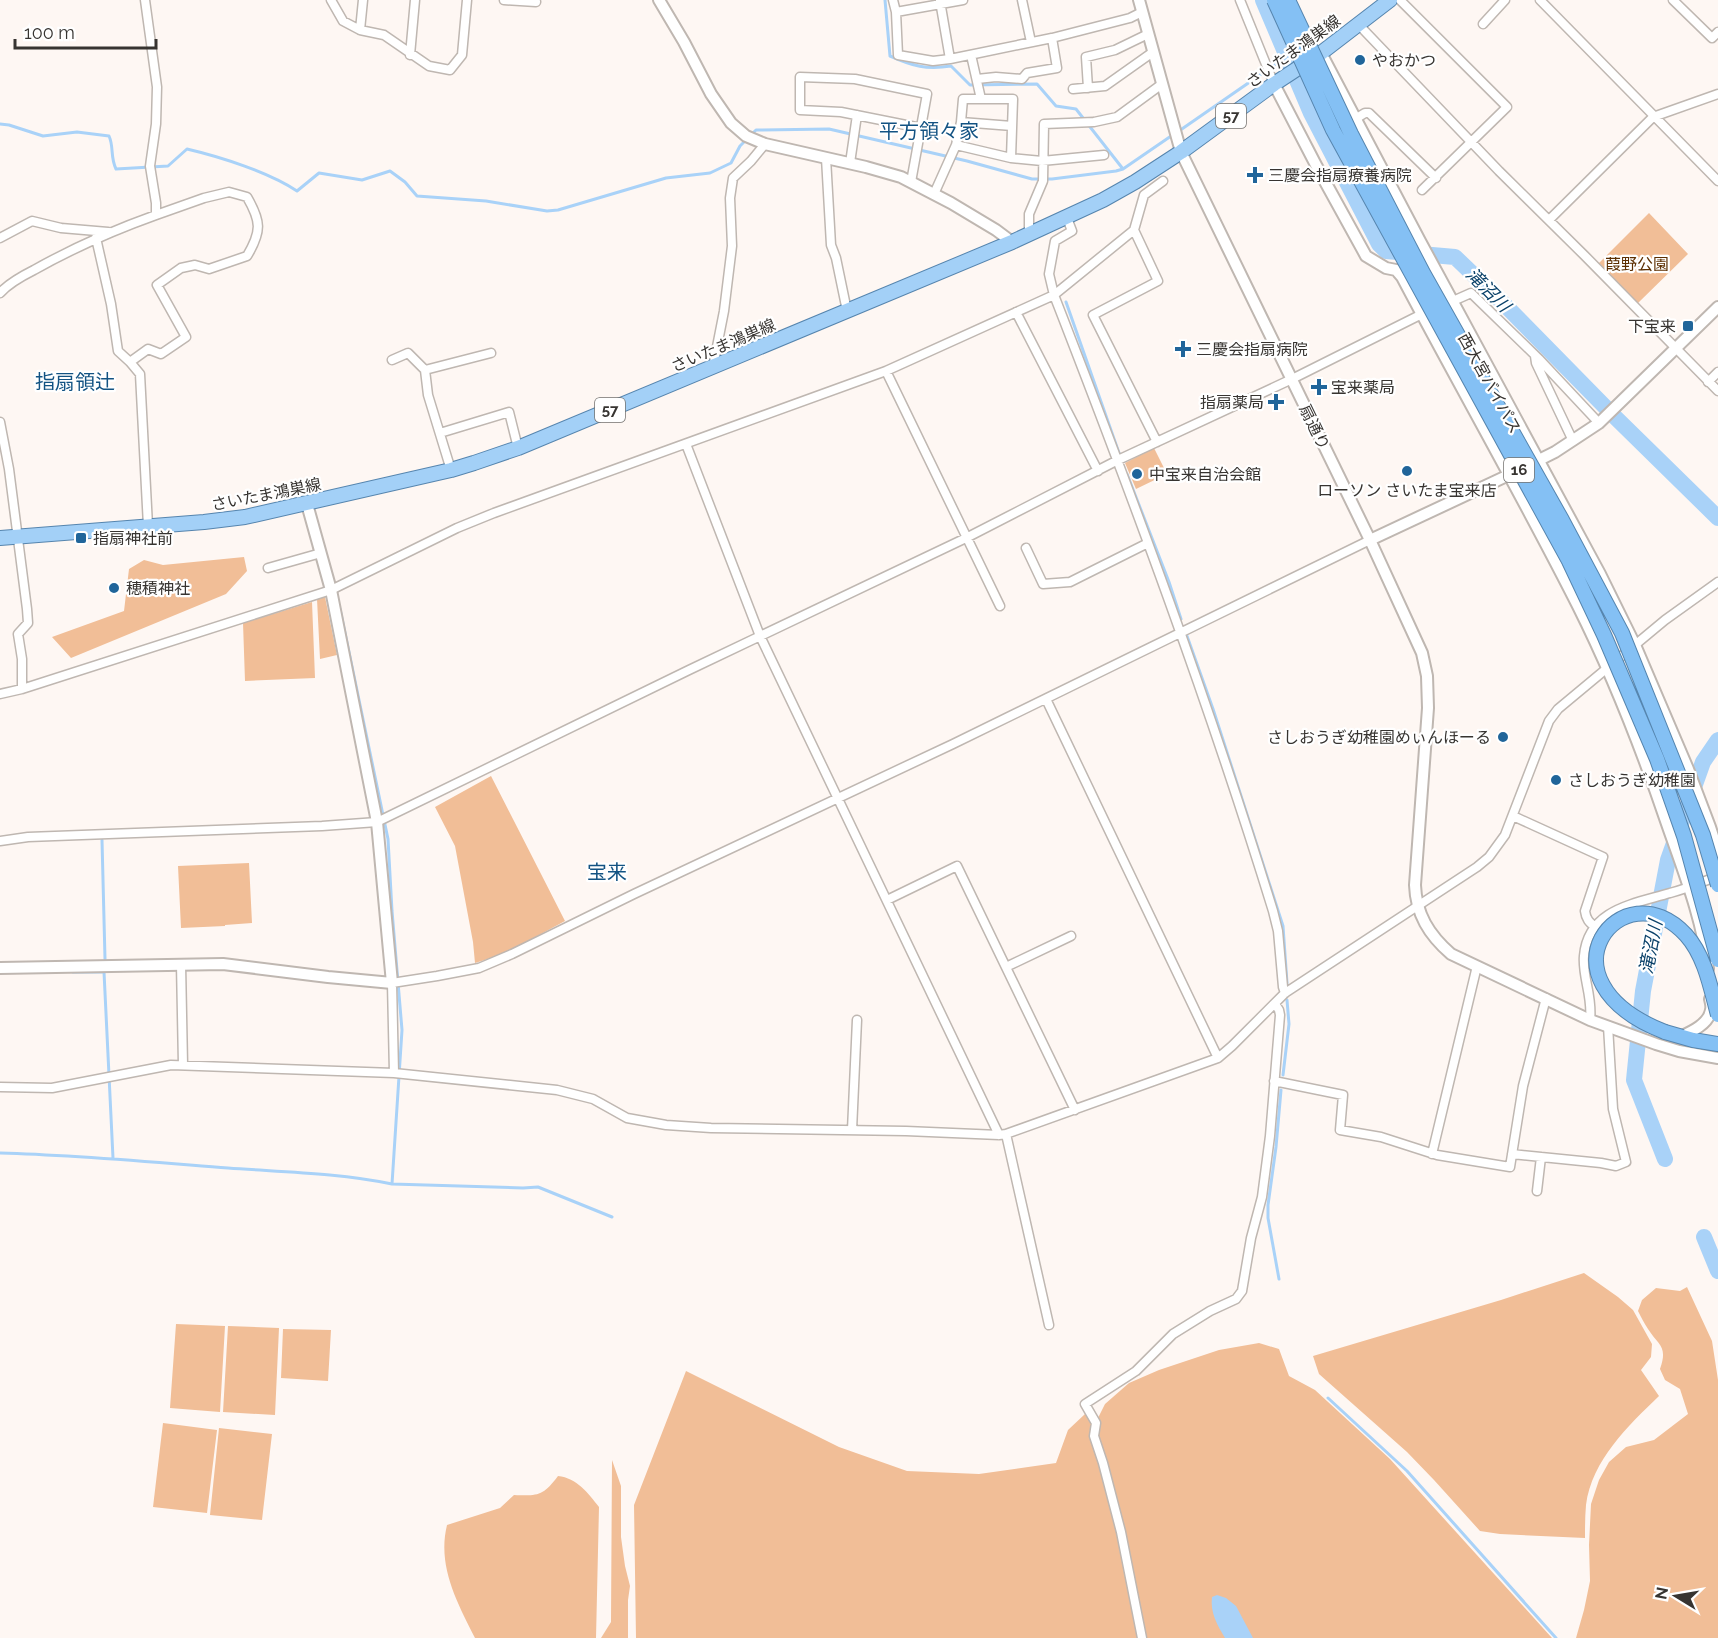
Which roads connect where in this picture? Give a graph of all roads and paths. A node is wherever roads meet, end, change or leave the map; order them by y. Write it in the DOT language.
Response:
graph roads {
  1 [pos="145,0"];
  2 [pos="331,0"];
  3 [pos="363,0"];
  4 [pos="415,0"];
  5 [pos="467,0"];
  6 [pos="504,0"];
  7 [pos="659,0"];
  8 [pos="893,0"];
  9 [pos="963,0"];
  10 [pos="1022,0"];
  11 [pos="1139,0"];
  12 [pos="1240,0"];
  13 [pos="1274,0"];
  14 [pos="1288,0"];
  15 [pos="1295,0"];
  16 [pos="1390,0"];
  17 [pos="1400,0"];
  18 [pos="1505,0"];
  19 [pos="1540,0"];
  20 [pos="1673,0"];
  21 [pos="940,2"];
  22 [pos="536,3"];
  23 [pos="896,12"];
  24 [pos="1142,12"];
  25 [pos="1358,24"];
  26 [pos="1483,24"];
  27 [pos="360,30"];
  28 [pos="1718,32"];
  29 [pos="1148,34"];
  30 [pos="1052,38"];
  31 [pos="1031,42"];
  32 [pos="1153,52"];
  33 [pos="1321,53"];
  34 [pos="410,55"];
  35 [pos="971,55"];
  36 [pos="950,60"];
  37 [pos="977,79"];
  38 [pos="1277,82"];
  39 [pos="1162,84"];
  40 [pos="1088,88"];
  41 [pos="1073,89"];
  42 [pos="1718,93"];
  43 [pos="981,99"];
  44 [pos="857,115"];
  45 [pos="1653,117"];
  46 [pos="1355,119"];
  47 [pos="961,122"];
  48 [pos="1012,126"];
  49 [pos="921,128"];
  50 [pos="1471,141"];
  51 [pos="765,144"];
  52 [pos="956,145"];
  53 [pos="1181,153"];
  54 [pos="1104,155"];
  55 [pos="826,158"];
  56 [pos="1011,158"];
  57 [pos="1042,161"];
  58 [pos="850,163"];
  59 [pos="1436,178"];
  60 [pos="1163,181"];
  61 [pos="1718,181"];
  62 [pos="911,183"];
  63 [pos="1422,190"];
  64 [pos="933,194"];
  65 [pos="156,215"];
  66 [pos="1067,218"];
  67 [pos="1550,220"];
  68 [pos="1134,230"];
  69 [pos="110,232"];
  70 [pos="1029,234"];
  71 [pos="0,237"];
  72 [pos="96,238"];
  73 [pos="1012,242"];
  74 [pos="1,288"];
  75 [pos="1054,295"];
  76 [pos="1453,301"];
  77 [pos="847,311"];
  78 [pos="1016,312"];
  79 [pos="1716,312"];
  80 [pos="1422,314"];
  81 [pos="1676,349"];
  82 [pos="491,353"];
  83 [pos="1535,356"];
  84 [pos="392,360"];
  85 [pos="130,362"];
  86 [pos="713,367"];
  87 [pos="425,370"];
  88 [pos="886,371"];
  89 [pos="1718,372"];
  90 [pos="1292,379"];
  91 [pos="1708,382"];
  92 [pos="1718,391"];
  93 [pos="1601,421"];
  94 [pos="0,422"];
  95 [pos="440,434"];
  96 [pos="1573,441"];
  97 [pos="1157,442"];
  98 [pos="686,444"];
  99 [pos="518,448"];
  100 [pos="1118,460"];
  101 [pos="1539,460"];
  102 [pos="451,470"];
  103 [pos="1098,471"];
  104 [pos="1509,474"];
  105 [pos="307,504"];
  106 [pos="148,526"];
  107 [pos="17,536"];
  108 [pos="0,538"];
  109 [pos="966,538"];
  110 [pos="1370,540"];
  111 [pos="1148,543"];
  112 [pos="1026,548"];
  113 [pos="321,553"];
  114 [pos="268,568"];
  115 [pos="1718,582"];
  116 [pos="331,590"];
  117 [pos="1000,606"];
  118 [pos="1181,632"];
  119 [pos="760,636"];
  120 [pos="1635,645"];
  121 [pos="1608,669"];
  122 [pos="22,689"];
  123 [pos="0,694"];
  124 [pos="1046,699"];
  125 [pos="838,799"];
  126 [pos="1513,816"];
  127 [pos="377,822"];
  128 [pos="0,841"];
  129 [pos="1718,852"];
  130 [pos="1718,876"];
  131 [pos="1718,885"];
  132 [pos="1683,889"];
  133 [pos="887,900"];
  134 [pos="1418,905"];
  135 [pos="1595,927"];
  136 [pos="1071,936"];
  137 [pos="1718,960"];
  138 [pos="181,964"];
  139 [pos="1477,966"];
  140 [pos="1006,967"];
  141 [pos="0,968"];
  142 [pos="392,983"];
  143 [pos="1285,993"];
  144 [pos="1546,998"];
  145 [pos="1275,1004"];
  146 [pos="1718,1016"];
  147 [pos="857,1020"];
  148 [pos="1590,1020"];
  149 [pos="1608,1026"];
  150 [pos="1680,1037"];
  151 [pos="1718,1044"];
  152 [pos="1715,1057"];
  153 [pos="1218,1058"];
  154 [pos="183,1065"];
  155 [pos="394,1073"];
  156 [pos="1274,1081"];
  157 [pos="0,1087"];
  158 [pos="1075,1110"];
  159 [pos="852,1130"];
  160 [pos="1003,1134"];
  161 [pos="1432,1154"];
  162 [pos="1512,1154"];
  163 [pos="1541,1156"];
  164 [pos="1537,1191"];
  165 [pos="1049,1325"];
  166 [pos="1142,1638"];
  1 -- 65 [label="street"];
  2 -- 27 [label="street"];
  3 -- 27 [label="street"];
  4 -- 34 [label="street"];
  5 -- 34 [label="street"];
  6 -- 22 [label="street"];
  7 -- 51 [label="street"];
  8 -- 23 [label="street"];
  9 -- 21 [label="street"];
  10 -- 31 [label="street"];
  11 -- 24 [label="street, 扇通り"];
  12 -- 38 [label="street"];
  13 -- 137 [label="highway, 西大宮バイパス / 16, bridge"];
  14 -- 131 [label="highway, 西大宮バイパス / 16, bridge"];
  15 -- 33 [label="street"];
  16 -- 25 [label="main road, さいたま鴻巣線 / 57"];
  17 -- 50 [label="street"];
  18 -- 26 [label="street"];
  19 -- 45 [label="street"];
  20 -- 28 [label="street"];
  21 -- 23 [label="street"];
  21 -- 36 [label="street"];
  23 -- 36 [label="street"];
  24 -- 29 [label="street, 扇通り"];
  24 -- 30 [label="street"];
  25 -- 33 [label="main road, さいたま鴻巣線 / 57"];
  25 -- 50 [label="street"];
  27 -- 34 [label="street"];
  29 -- 32 [label="street, 扇通り"];
  29 -- 40 [label="street"];
  30 -- 31 [label="street"];
  30 -- 37 [label="street"];
  31 -- 35 [label="street"];
  32 -- 39 [label="street, 扇通り"];
  32 -- 40 [label="street"];
  33 -- 38 [label="main road, さいたま鴻巣線 / 57"];
  33 -- 46 [label="street"];
  35 -- 36 [label="street"];
  35 -- 37 [label="street"];
  37 -- 43 [label="street"];
  38 -- 53 [label="main road, さいたま鴻巣線 / 57"];
  38 -- 80 [label="street"];
  39 -- 53 [label="street, 扇通り"];
  39 -- 57 [label="street"];
  40 -- 41 [label="street"];
  42 -- 45 [label="street"];
  43 -- 47 [label="street"];
  43 -- 48 [label="street"];
  44 -- 49 [label="street"];
  44 -- 49 [label="street"];
  44 -- 58 [label="street"];
  45 -- 61 [label="street"];
  45 -- 67 [label="street"];
  46 -- 59 [label="street"];
  46 -- 76 [label="street"];
  47 -- 48 [label="street"];
  47 -- 52 [label="street"];
  48 -- 56 [label="street"];
  49 -- 62 [label="street"];
  50 -- 59 [label="street"];
  50 -- 67 [label="street"];
  51 -- 55 [label="street"];
  51 -- 86 [label="street"];
  52 -- 56 [label="street"];
  52 -- 64 [label="street"];
  53 -- 66 [label="main road, さいたま鴻巣線 / 57"];
  53 -- 90 [label="street, 扇通り"];
  54 -- 57 [label="street"];
  55 -- 58 [label="street"];
  55 -- 77 [label="street"];
  56 -- 57 [label="street"];
  57 -- 70 [label="street"];
  58 -- 62 [label="street"];
  59 -- 63 [label="street"];
  60 -- 68 [label="street"];
  62 -- 64 [label="street"];
  64 -- 73 [label="street"];
  65 -- 69 [label="street"];
  65 -- 85 [label="street"];
  66 -- 70 [label="main road, さいたま鴻巣線 / 57"];
  66 -- 75 [label="street"];
  67 -- 81 [label="street"];
  68 -- 75 [label="street"];
  68 -- 97 [label="street"];
  69 -- 71 [label="street"];
  69 -- 72 [label="street"];
  70 -- 73 [label="main road, さいたま鴻巣線 / 57"];
  72 -- 74 [label="street"];
  72 -- 85 [label="street"];
  73 -- 77 [label="main road, さいたま鴻巣線 / 57"];
  75 -- 78 [label="street"];
  75 -- 100 [label="street"];
  76 -- 83 [label="street"];
  76 -- 101 [label="street"];
  77 -- 86 [label="main road, さいたま鴻巣線 / 57"];
  78 -- 88 [label="street"];
  78 -- 103 [label="street"];
  79 -- 81 [label="street"];
  80 -- 90 [label="street"];
  80 -- 104 [label="street"];
  81 -- 91 [label="street"];
  81 -- 93 [label="street"];
  82 -- 87 [label="street"];
  83 -- 93 [label="street"];
  83 -- 96 [label="street"];
  84 -- 87 [label="street"];
  85 -- 106 [label="street"];
  86 -- 99 [label="main road, さいたま鴻巣線 / 57"];
  87 -- 95 [label="street"];
  88 -- 98 [label="street"];
  88 -- 109 [label="street"];
  89 -- 91 [label="street"];
  90 -- 97 [label="street"];
  90 -- 110 [label="street, 扇通り"];
  91 -- 92 [label="street"];
  93 -- 96 [label="street"];
  94 -- 107 [label="street"];
  95 -- 99 [label="street"];
  95 -- 102 [label="street"];
  96 -- 101 [label="street"];
  97 -- 100 [label="street"];
  98 -- 116 [label="street"];
  98 -- 119 [label="street"];
  99 -- 102 [label="main road, さいたま鴻巣線 / 57"];
  100 -- 103 [label="street"];
  100 -- 111 [label="street"];
  101 -- 104 [label="street"];
  101 -- 120 [label="street"];
  102 -- 105 [label="main road, さいたま鴻巣線 / 57"];
  103 -- 109 [label="street"];
  104 -- 110 [label="street"];
  104 -- 121 [label="street"];
  105 -- 106 [label="main road, さいたま鴻巣線 / 57"];
  105 -- 113 [label="street"];
  106 -- 107 [label="main road, さいたま鴻巣線 / 57"];
  107 -- 108 [label="main road, さいたま鴻巣線 / 57"];
  107 -- 122 [label="street"];
  109 -- 117 [label="street"];
  109 -- 119 [label="street"];
  110 -- 118 [label="street"];
  110 -- 134 [label="street, 扇通り"];
  111 -- 112 [label="street"];
  111 -- 118 [label="street"];
  113 -- 114 [label="street"];
  113 -- 116 [label="street"];
  115 -- 120 [label="street"];
  116 -- 122 [label="street"];
  116 -- 127 [label="street"];
  118 -- 124 [label="street"];
  118 -- 143 [label="street"];
  119 -- 125 [label="street"];
  119 -- 127 [label="street"];
  120 -- 121 [label="street"];
  120 -- 129 [label="street"];
  121 -- 126 [label="street"];
  121 -- 132 [label="street"];
  122 -- 123 [label="street"];
  124 -- 125 [label="street"];
  124 -- 153 [label="street"];
  125 -- 133 [label="street"];
  125 -- 142 [label="street"];
  126 -- 134 [label="street"];
  126 -- 135 [label="street"];
  127 -- 128 [label="street"];
  127 -- 142 [label="street"];
  130 -- 132 [label="street"];
  132 -- 135 [label="street"];
  132 -- 150 [label="street"];
  133 -- 140 [label="street"];
  133 -- 160 [label="street"];
  134 -- 139 [label="street"];
  134 -- 143 [label="street"];
  135 -- 148 [label="street"];
  136 -- 140 [label="street"];
  138 -- 141 [label="street"];
  138 -- 142 [label="street"];
  138 -- 154 [label="street"];
  139 -- 144 [label="street"];
  139 -- 161 [label="street"];
  140 -- 158 [label="street"];
  142 -- 155 [label="street"];
  143 -- 145 [label="street"];
  144 -- 148 [label="street"];
  144 -- 162 [label="street"];
  145 -- 153 [label="street"];
  145 -- 156 [label="street"];
  146 -- 150 [label="highway, bridge"];
  147 -- 159 [label="street"];
  148 -- 149 [label="street"];
  149 -- 152 [label="street"];
  149 -- 163 [label="street"];
  150 -- 151 [label="highway"];
  153 -- 158 [label="street"];
  154 -- 155 [label="street"];
  154 -- 157 [label="street"];
  155 -- 159 [label="street"];
  156 -- 161 [label="street"];
  156 -- 166 [label="street"];
  158 -- 160 [label="street"];
  159 -- 160 [label="street"];
  160 -- 165 [label="street"];
  161 -- 162 [label="street"];
  162 -- 163 [label="street"];
  163 -- 164 [label="street"];
}
